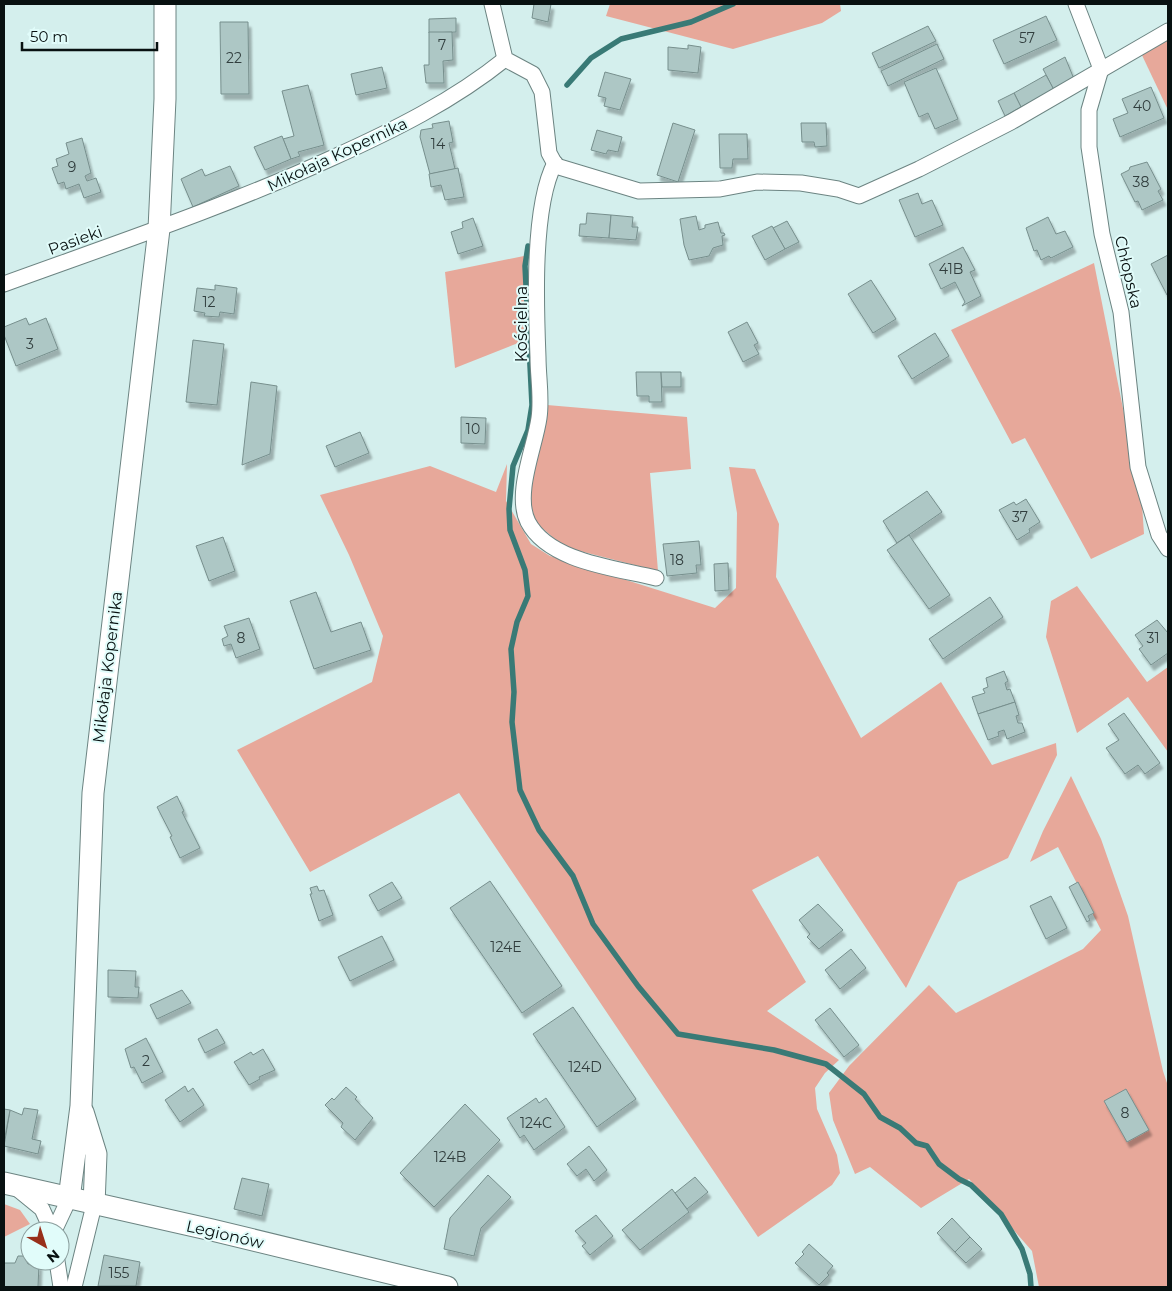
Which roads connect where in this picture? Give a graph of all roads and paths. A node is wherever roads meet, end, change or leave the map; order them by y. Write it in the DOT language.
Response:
graph roads {
  1 [pos="165,4"];
  2 [pos="492,4"];
  3 [pos="1076,4"];
  4 [pos="1168,31"];
  5 [pos="505,59"];
  6 [pos="1101,69"];
  7 [pos="555,163"];
  8 [pos="158,229"];
  9 [pos="4,284"];
  10 [pos="1168,549"];
  11 [pos="656,578"];
  12 [pos="81,1106"];
  13 [pos="9,1185"];
  14 [pos="69,1200"];
  15 [pos="94,1205"];
  16 [pos="48,1221"];
  17 [pos="58,1221"];
  18 [pos="59,1271"];
  19 [pos="61,1287"];
  20 [pos="74,1287"];
  21 [pos="446,1287"];
  1 -- 8 [label="street, Mikołaja Kopernika"];
  2 -- 5 [label="street"];
  3 -- 6 [label="street"];
  4 -- 6 [label="street"];
  5 -- 7 [label="street"];
  5 -- 8 [label="street, Mikołaja Kopernika"];
  6 -- 7 [label="street"];
  6 -- 10 [label="street, Chłopska"];
  7 -- 11 [label="street, Kościelna"];
  8 -- 9 [label="street, Pasieki"];
  8 -- 12 [label="street, Mikołaja Kopernika"];
  12 -- 14 [label="street, Mikołaja Kopernika"];
  12 -- 15 [label="street, Mikołaja Kopernika"];
  13 -- 14 [label="street, Legionów"];
  13 -- 16 [label="street"];
  14 -- 15 [label="street, Legionów"];
  14 -- 17 [label="street"];
  15 -- 20 [label="street"];
  15 -- 21 [label="street, Legionów"];
  18 -- 19 [label="street"];
}
